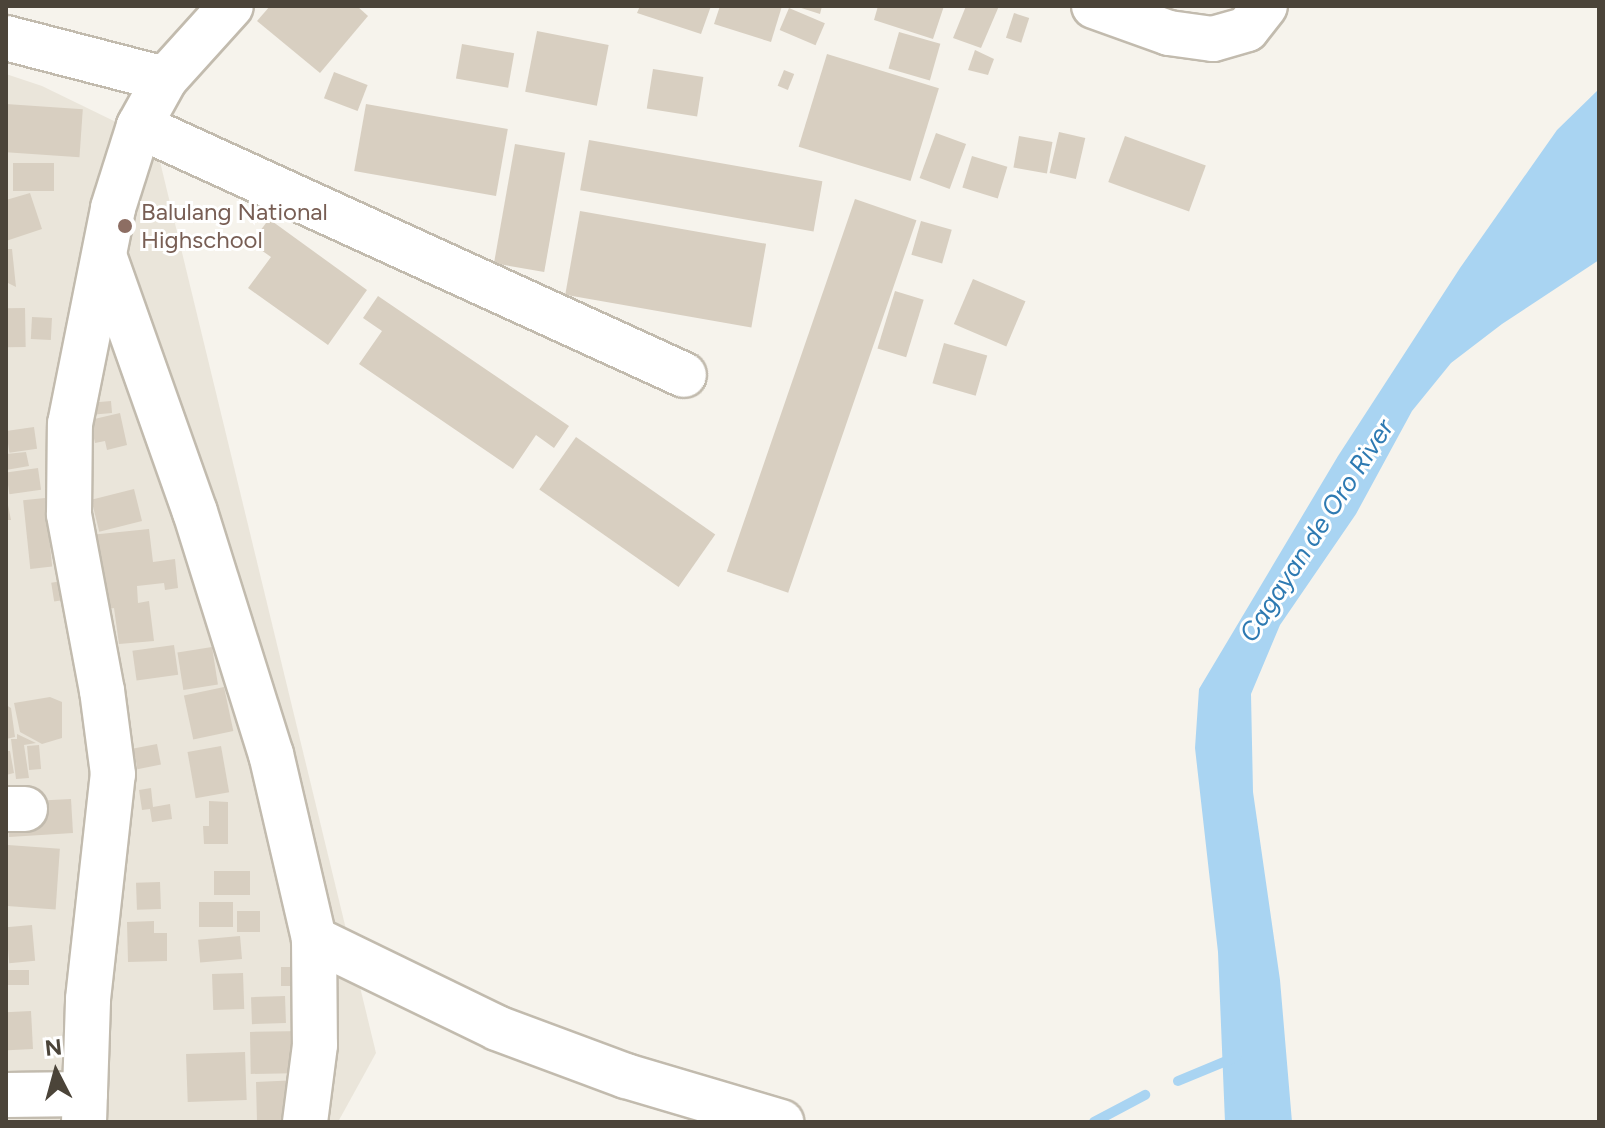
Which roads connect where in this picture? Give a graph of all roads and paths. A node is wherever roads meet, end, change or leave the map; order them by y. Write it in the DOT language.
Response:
graph roads {
  1 [pos="231,6"];
  2 [pos="1094,6"];
  3 [pos="1265,6"];
  4 [pos="6,38"];
  5 [pos="165,79"];
  6 [pos="139,126"];
  7 [pos="105,258"];
  8 [pos="684,375"];
  9 [pos="314,939"];
  10 [pos="6,1095"];
  11 [pos="85,1108"];
  12 [pos="305,1122"];
  13 [pos="781,1122"];
  1 -- 5 [label="street"];
  2 -- 3 [label="street"];
  4 -- 5 [label="street"];
  5 -- 6 [label="street"];
  6 -- 7 [label="street"];
  6 -- 8 [label="street"];
  7 -- 9 [label="street"];
  7 -- 11 [label="street"];
  9 -- 12 [label="street"];
  9 -- 13 [label="street"];
  10 -- 11 [label="street"];
}
